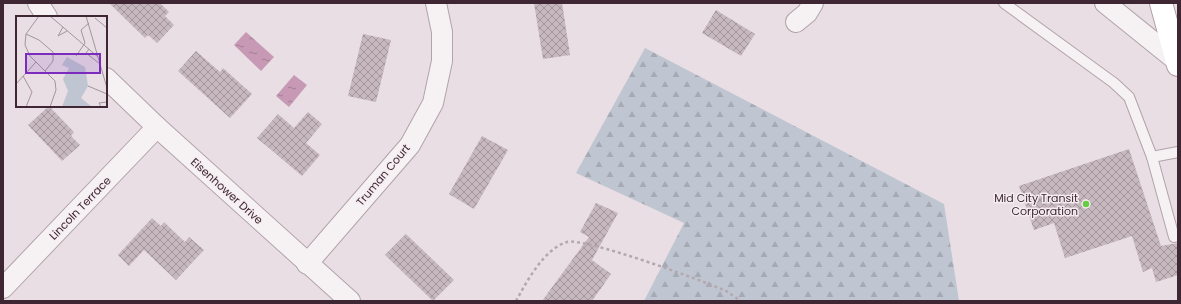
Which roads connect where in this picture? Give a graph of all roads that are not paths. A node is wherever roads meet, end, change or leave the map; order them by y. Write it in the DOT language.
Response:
graph roads {
  1 [pos="38,3"];
  2 [pos="436,3"];
  3 [pos="814,3"];
  4 [pos="1004,3"];
  5 [pos="1105,3"];
  6 [pos="1161,3"];
  7 [pos="46,16"];
  8 [pos="796,22"];
  9 [pos="1177,63"];
  10 [pos="107,79"];
  11 [pos="157,128"];
  12 [pos="1178,152"];
  13 [pos="1152,157"];
  14 [pos="1178,236"];
  15 [pos="307,264"];
  16 [pos="3,288"];
  17 [pos="350,301"];
  1 -- 7 [label="street"];
  2 -- 15 [label="street, Truman Court"];
  3 -- 8 [label="street"];
  4 -- 13 [label="lane"];
  5 -- 9 [label="street"];
  6 -- 9 [label="main road"];
  10 -- 11 [label="street, Eisenhower Drive"];
  11 -- 15 [label="street, Eisenhower Drive"];
  11 -- 16 [label="street, Lincoln Terrace"];
  12 -- 13 [label="lane"];
  13 -- 14 [label="lane"];
  15 -- 17 [label="street, Eisenhower Drive"];
}
